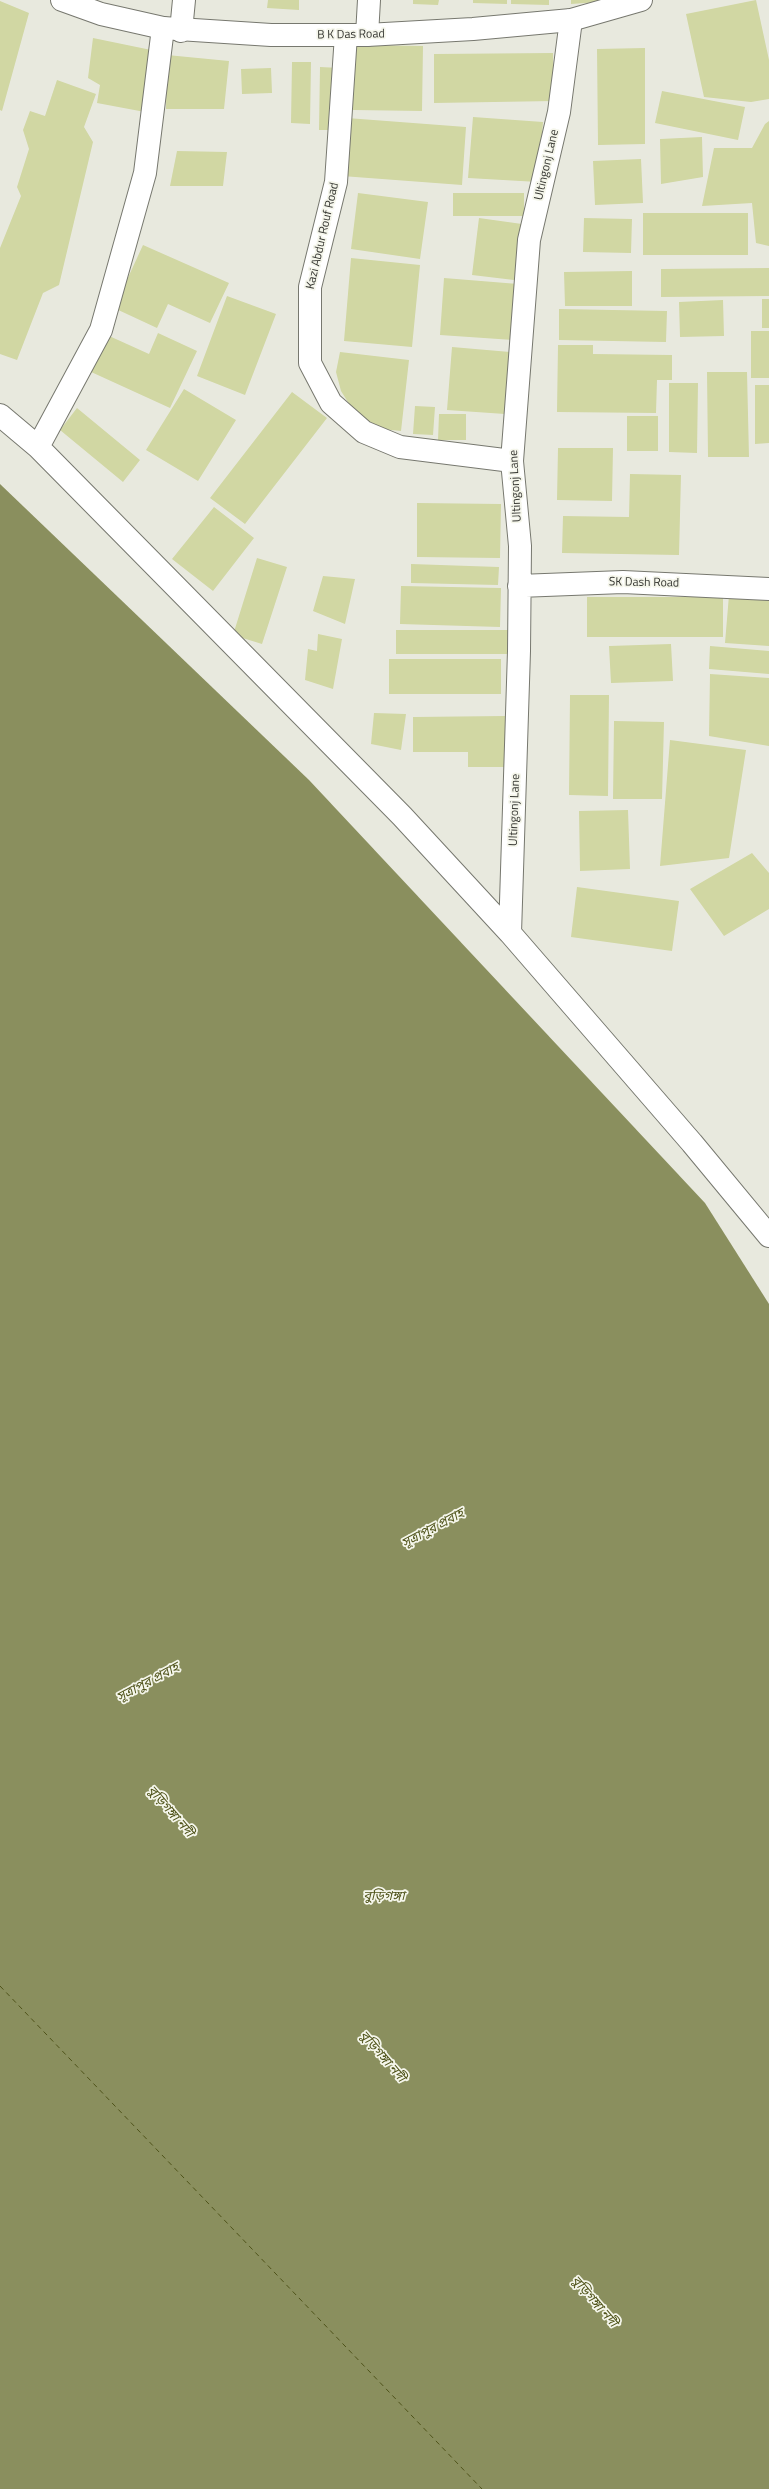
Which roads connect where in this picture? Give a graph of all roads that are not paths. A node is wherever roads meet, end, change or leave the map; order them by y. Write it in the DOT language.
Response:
graph roads {
  1 [pos="62,0"];
  2 [pos="184,0"];
  3 [pos="369,0"];
  4 [pos="641,0"];
  5 [pos="571,20"];
  6 [pos="172,29"];
  7 [pos="356,35"];
  8 [pos="0,415"];
  9 [pos="38,447"];
  10 [pos="512,461"];
  11 [pos="519,586"];
  12 [pos="769,589"];
  13 [pos="510,934"];
  14 [pos="769,1236"];
  1 -- 6 [label="street, B K Das Road"];
  2 -- 6 [label="street"];
  3 -- 7 [label="street, Kazi Abdur Rouf Road"];
  4 -- 5 [label="street, B K Das Road"];
  5 -- 7 [label="street, B K Das Road"];
  5 -- 10 [label="street, Ultingonj Lane"];
  6 -- 7 [label="street, B K Das Road"];
  6 -- 9 [label="street"];
  7 -- 10 [label="street, Kazi Abdur Rouf Road"];
  8 -- 9 [label="street"];
  9 -- 13 [label="street"];
  10 -- 11 [label="street, Ultingonj Lane"];
  11 -- 12 [label="street, SK Dash Road"];
  11 -- 13 [label="street, Ultingonj Lane"];
  13 -- 14 [label="street"];
}
